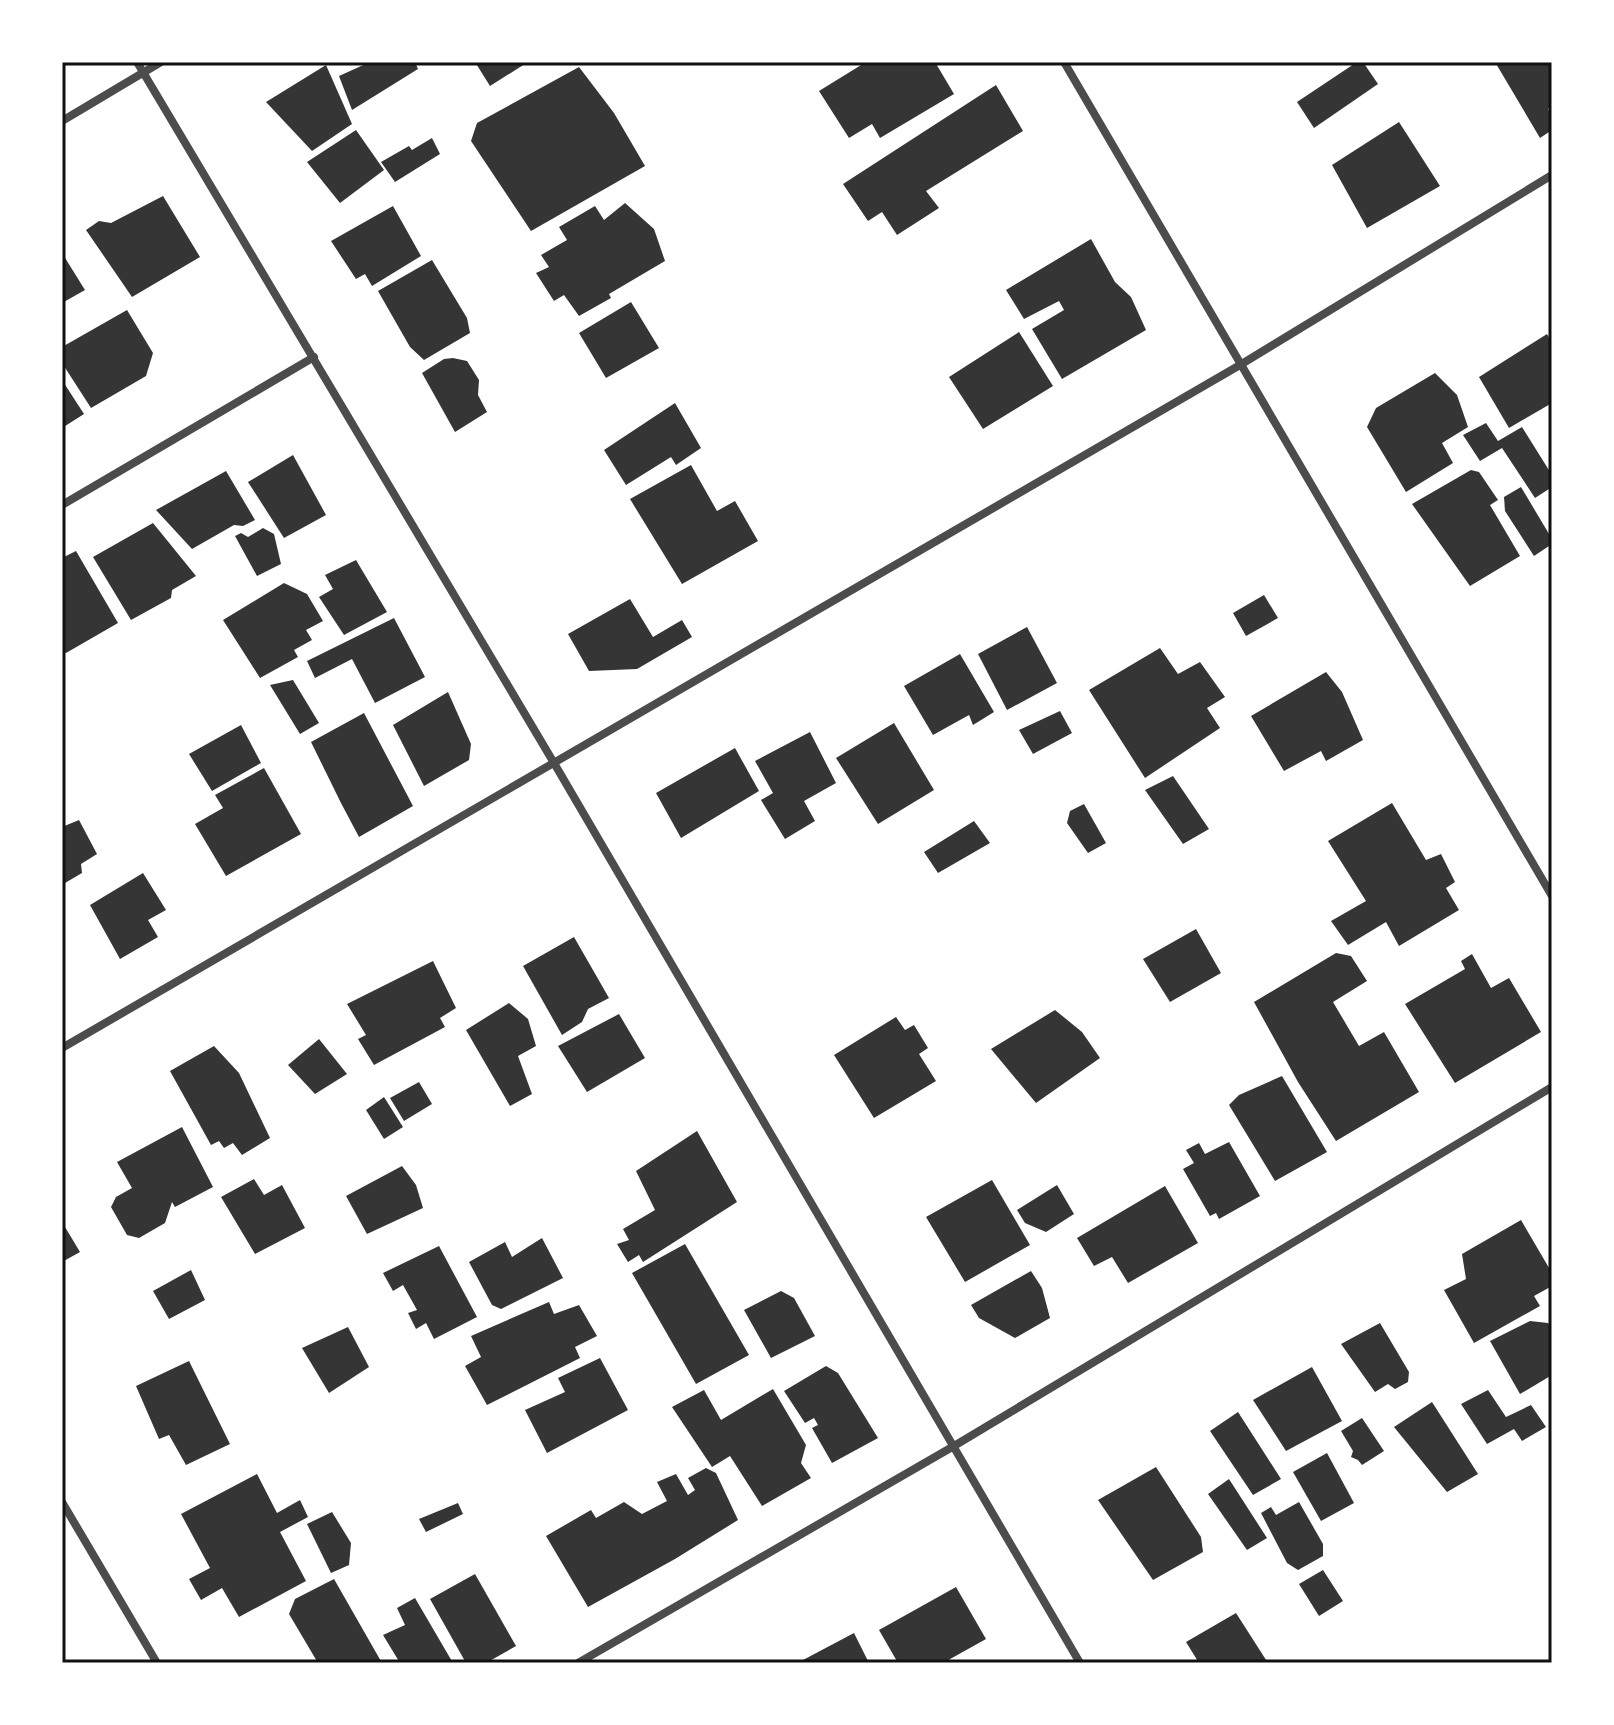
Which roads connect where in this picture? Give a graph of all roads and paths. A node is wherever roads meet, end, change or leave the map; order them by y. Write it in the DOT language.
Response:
graph roads {
  1 [pos="137,62"];
  2 [pos="161,62"];
  3 [pos="1064,62"];
  4 [pos="143,72"];
  5 [pos="62,121"];
  6 [pos="1552,175"];
  7 [pos="314,357"];
  8 [pos="1240,365"];
  9 [pos="62,505"];
  10 [pos="554,763"];
  11 [pos="1552,896"];
  12 [pos="62,1048"];
  13 [pos="1552,1087"];
  14 [pos="954,1446"];
  15 [pos="62,1502"];
  16 [pos="157,1663"];
  17 [pos="578,1663"];
  18 [pos="1080,1663"];
  1 -- 4 [label="street"];
  2 -- 4 [label="street"];
  3 -- 8 [label="street"];
  4 -- 5 [label="street"];
  4 -- 7 [label="street"];
  6 -- 8 [label="street"];
  7 -- 9 [label="street"];
  7 -- 10 [label="street"];
  8 -- 10 [label="street"];
  8 -- 11 [label="street"];
  10 -- 12 [label="street"];
  10 -- 14 [label="street"];
  13 -- 14 [label="street"];
  14 -- 17 [label="street"];
  14 -- 18 [label="street"];
  15 -- 16 [label="street"];
}
